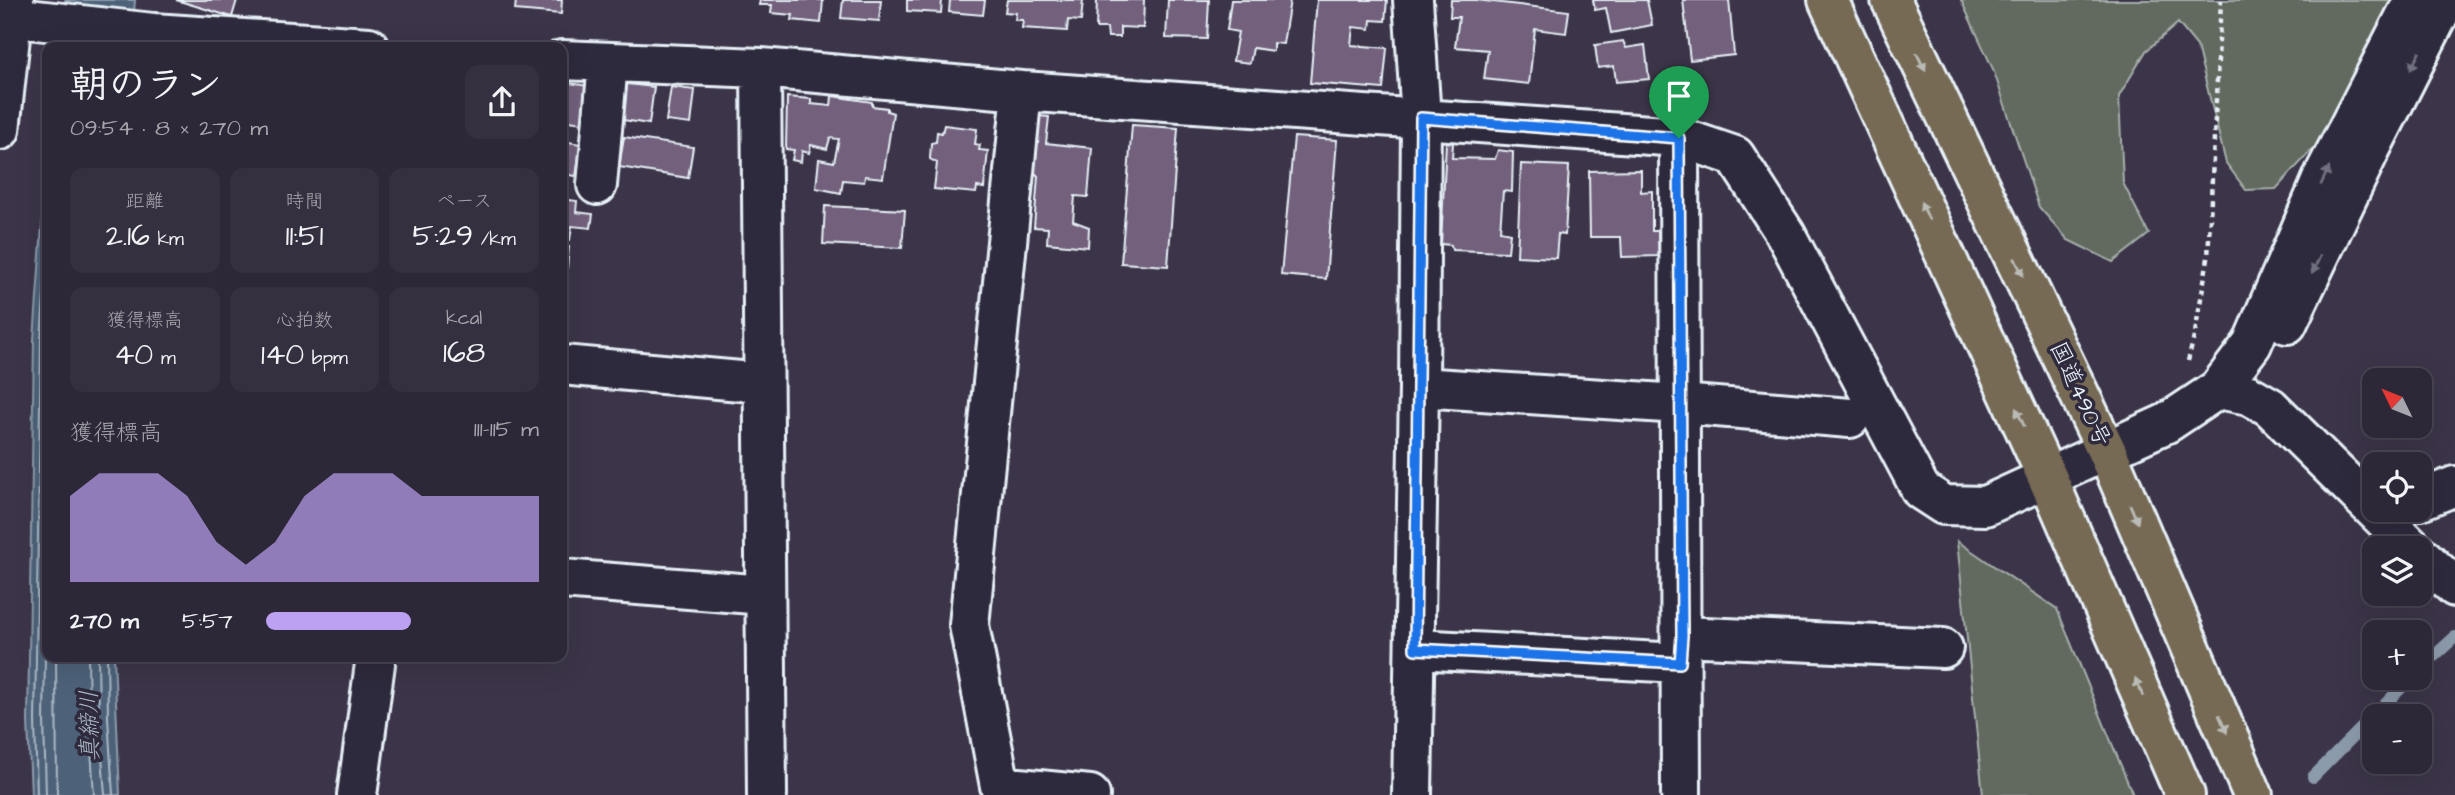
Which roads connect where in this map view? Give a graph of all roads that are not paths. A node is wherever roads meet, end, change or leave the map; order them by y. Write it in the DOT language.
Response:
graph roads {
  1 [pos="1413,0"];
  2 [pos="1828,0"];
  3 [pos="1891,0"];
  4 [pos="2414,0"];
  5 [pos="2446,0"];
  6 [pos="15,13"];
  7 [pos="292,42"];
  8 [pos="567,60"];
  9 [pos="608,63"];
  10 [pos="761,68"];
  11 [pos="1022,91"];
  12 [pos="1421,118"];
  13 [pos="0,130"];
  14 [pos="1679,138"];
  15 [pos="597,185"];
  16 [pos="567,365"];
  17 [pos="763,383"];
  18 [pos="1419,387"];
  19 [pos="2218,389"];
  20 [pos="1680,404"];
  21 [pos="1850,418"];
  22 [pos="2107,452"];
  23 [pos="2048,479"];
  24 [pos="2455,486"];
  25 [pos="2362,489"];
  26 [pos="2432,495"];
  27 [pos="2432,566"];
  28 [pos="567,579"];
  29 [pos="2455,587"];
  30 [pos="765,595"];
  31 [pos="1943,648"];
  32 [pos="1415,649"];
  33 [pos="1681,649"];
  34 [pos="375,664"];
  35 [pos="357,795"];
  36 [pos="767,795"];
  37 [pos="1090,795"];
  38 [pos="1412,795"];
  39 [pos="1681,795"];
  40 [pos="2185,795"];
  41 [pos="2253,795"];
  1 -- 12 [label="street"];
  23 -- 2 [label="highway, one-way"];
  3 -- 22 [label="highway, 国道490号, one-way"];
  19 -- 4 [label="street, one-way"];
  5 -- 19 [label="street, one-way"];
  6 -- 7 [label="street"];
  6 -- 13 [label="street"];
  8 -- 9 [label="street"];
  9 -- 10 [label="street"];
  9 -- 15 [label="street"];
  10 -- 11 [label="street"];
  10 -- 17 [label="street"];
  11 -- 12 [label="street"];
  11 -- 37 [label="street"];
  12 -- 14 [label="street"];
  12 -- 18 [label="street"];
  14 -- 20 [label="street"];
  14 -- 23 [label="street"];
  16 -- 17 [label="street"];
  17 -- 30 [label="street"];
  18 -- 20 [label="street"];
  18 -- 32 [label="street"];
  19 -- 22 [label="street"];
  19 -- 25 [label="street"];
  20 -- 21 [label="street"];
  20 -- 33 [label="street"];
  22 -- 23 [label="street"];
  22 -- 41 [label="highway, 国道490号, one-way"];
  40 -- 23 [label="highway, one-way"];
  24 -- 26 [label="street"];
  27 -- 29 [label="street"];
  28 -- 30 [label="street"];
  30 -- 36 [label="street"];
  31 -- 33 [label="street"];
  32 -- 33 [label="street"];
  32 -- 38 [label="street"];
  33 -- 39 [label="street"];
  34 -- 35 [label="street"];
}
